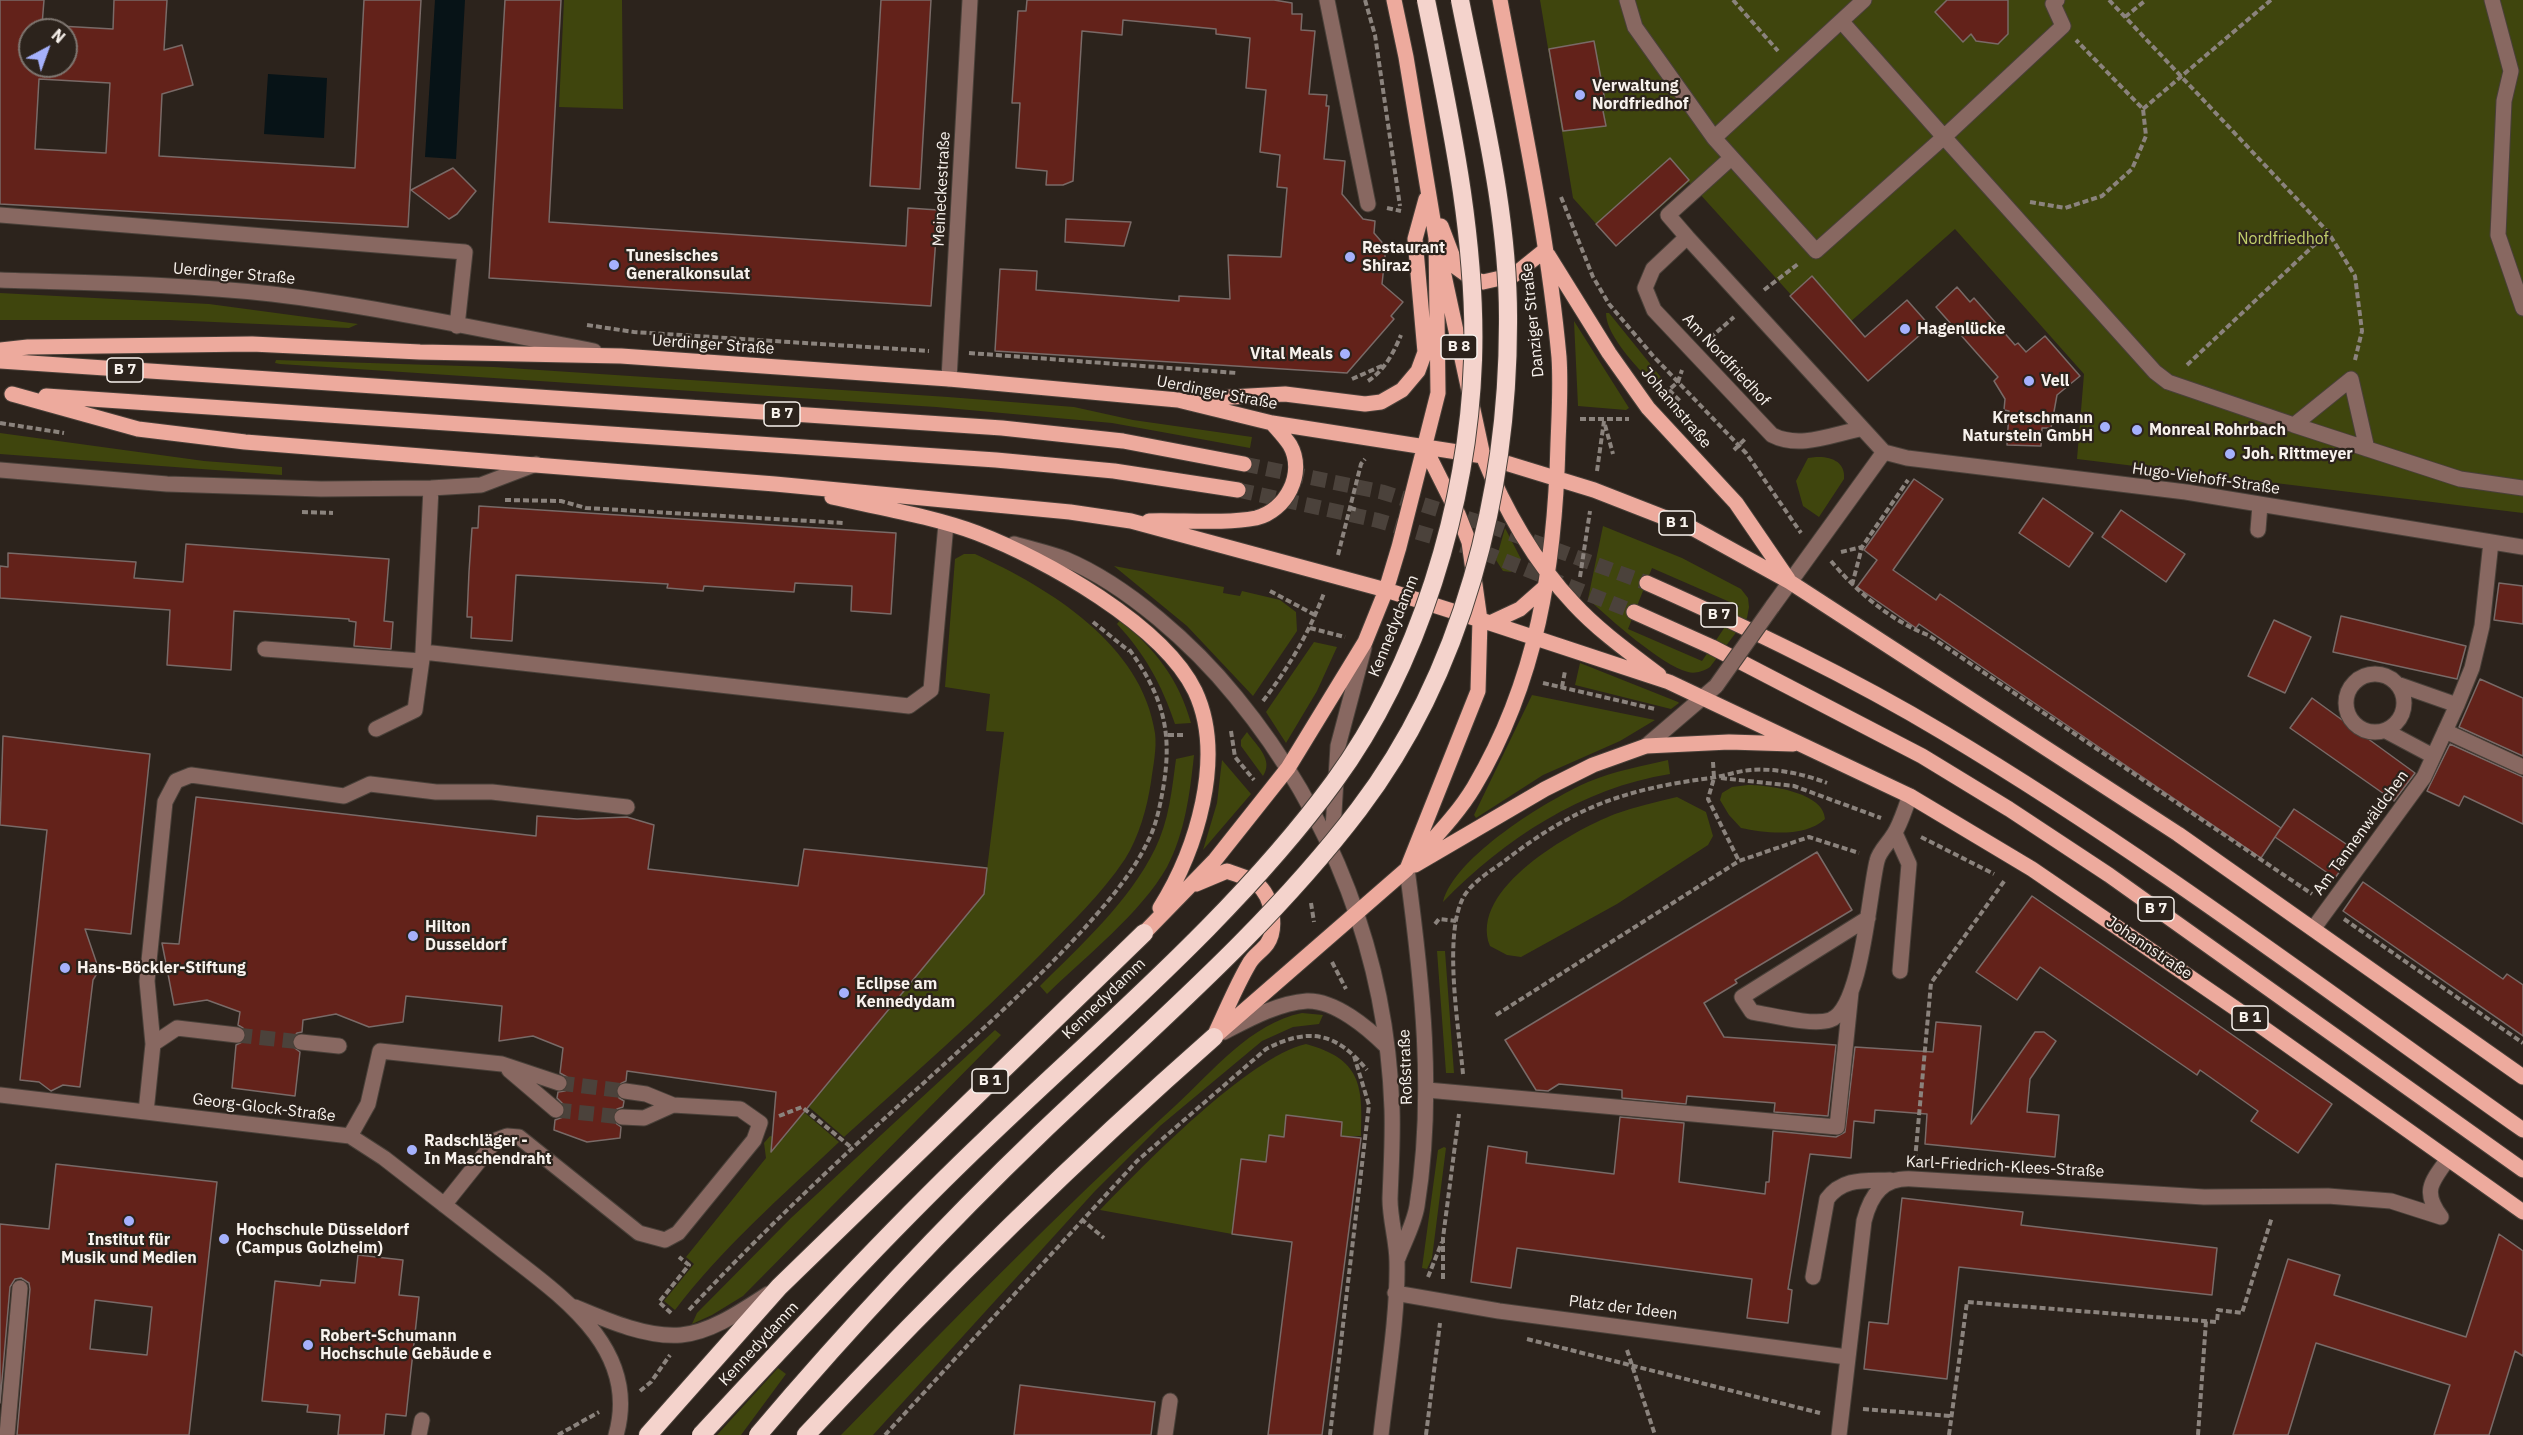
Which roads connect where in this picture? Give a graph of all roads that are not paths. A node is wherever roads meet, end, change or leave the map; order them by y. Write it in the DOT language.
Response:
graph roads {
  1 [pos="970,0"];
  2 [pos="1327,0"];
  3 [pos="1394,0"];
  4 [pos="1426,0"];
  5 [pos="1460,0"];
  6 [pos="1500,0"];
  7 [pos="1627,0"];
  8 [pos="1864,0"];
  9 [pos="2057,0"];
  10 [pos="2492,0"];
  11 [pos="1842,22"];
  12 [pos="1944,137"];
  13 [pos="1714,138"];
  14 [pos="1730,159"];
  15 [pos="1427,193"];
  16 [pos="1368,204"];
  17 [pos="0,215"];
  18 [pos="1687,237"];
  19 [pos="1436,238"];
  20 [pos="1545,250"];
  21 [pos="0,280"];
  22 [pos="2523,308"];
  23 [pos="458,326"];
  24 [pos="0,350"];
  25 [pos="621,356"];
  26 [pos="0,360"];
  27 [pos="949,379"];
  28 [pos="6,394"];
  29 [pos="1178,400"];
  30 [pos="1272,423"];
  31 [pos="2294,425"];
  32 [pos="1860,429"];
  33 [pos="1425,448"];
  34 [pos="2367,449"];
  35 [pos="1884,452"];
  36 [pos="1484,456"];
  37 [pos="536,464"];
  38 [pos="1244,464"];
  39 [pos="0,470"];
  40 [pos="1557,478"];
  41 [pos="775,483"];
  42 [pos="431,488"];
  43 [pos="2523,488"];
  44 [pos="1238,490"];
  45 [pos="2260,505"];
  46 [pos="1131,521"];
  47 [pos="946,524"];
  48 [pos="2258,530"];
  49 [pos="977,533"];
  50 [pos="2491,542"];
  51 [pos="2523,547"];
  52 [pos="1548,580"];
  53 [pos="1790,582"];
  54 [pos="1647,583"];
  55 [pos="1386,590"];
  56 [pos="1634,612"];
  57 [pos="1485,622"];
  58 [pos="1536,639"];
  59 [pos="1365,642"];
  60 [pos="265,649"];
  61 [pos="422,656"];
  62 [pos="1669,682"];
  63 [pos="2400,685"];
  64 [pos="1705,698"];
  65 [pos="2457,705"];
  66 [pos="376,729"];
  67 [pos="2386,731"];
  68 [pos="2445,731"];
  69 [pos="1796,744"];
  70 [pos="1646,746"];
  71 [pos="2433,756"];
  72 [pos="2523,767"];
  73 [pos="1288,768"];
  74 [pos="1910,796"];
  75 [pos="627,807"];
  76 [pos="1897,829"];
  77 [pos="1332,846"];
  78 [pos="1407,869"];
  79 [pos="1189,886"];
  80 [pos="1357,913"];
  81 [pos="1868,918"];
  82 [pos="2313,929"];
  83 [pos="1144,933"];
  84 [pos="1900,971"];
  85 [pos="1851,992"];
  86 [pos="237,1035"];
  87 [pos="1214,1037"];
  88 [pos="301,1042"];
  89 [pos="153,1044"];
  90 [pos="339,1046"];
  91 [pos="1386,1046"];
  92 [pos="502,1064"];
  93 [pos="2523,1077"];
  94 [pos="559,1083"];
  95 [pos="1427,1090"];
  96 [pos="625,1091"];
  97 [pos="0,1095"];
  98 [pos="673,1105"];
  99 [pos="556,1110"];
  100 [pos="146,1112"];
  101 [pos="622,1117"];
  102 [pos="2523,1130"];
  103 [pos="350,1136"];
  104 [pos="2448,1159"];
  105 [pos="2523,1170"];
  106 [pos="1890,1180"];
  107 [pos="444,1205"];
  108 [pos="2523,1212"];
  109 [pos="1398,1261"];
  110 [pos="1813,1277"];
  111 [pos="779,1287"];
  112 [pos="20,1288"];
  113 [pos="1395,1293"];
  114 [pos="575,1308"];
  115 [pos="1847,1357"];
  116 [pos="1170,1401"];
  117 [pos="7,1435"];
  118 [pos="616,1435"];
  119 [pos="648,1435"];
  120 [pos="701,1435"];
  121 [pos="758,1435"];
  122 [pos="806,1435"];
  123 [pos="1165,1435"];
  124 [pos="1381,1435"];
  125 [pos="1839,1435"];
  1 -- 27 [label="street, Meineckestraße"];
  2 -- 16 [label="street"];
  3 -- 15 [label="main road"];
  4 -- 120 [label="highway, Kennedydamm, bridge"];
  5 -- 121 [label="highway, Danziger Straße, bridge"];
  6 -- 20 [label="main road, Danziger Straße"];
  7 -- 13 [label="street"];
  8 -- 11 [label="street"];
  9 -- 12 [label="street"];
  10 -- 22 [label="street"];
  11 -- 12 [label="street"];
  11 -- 13 [label="street"];
  12 -- 14 [label="street"];
  12 -- 31 [label="street"];
  13 -- 14 [label="street"];
  14 -- 18 [label="street"];
  15 -- 19 [label="main road"];
  15 -- 20 [label="main road"];
  15 -- 29 [label="main road"];
  17 -- 23 [label="street"];
  18 -- 32 [label="street"];
  18 -- 32 [label="street, Am Nordfriedhof"];
  19 -- 33 [label="main road"];
  19 -- 36 [label="main road, B 8"];
  20 -- 40 [label="main road, Danziger Straße"];
  20 -- 53 [label="main road, Johannstraße"];
  21 -- 23 [label="street, Uerdinger Straße"];
  23 -- 25 [label="street, Uerdinger Straße"];
  24 -- 25 [label="main road"];
  25 -- 27 [label="main road, Uerdinger Straße"];
  26 -- 38 [label="main road, B 7"];
  27 -- 29 [label="main road, Uerdinger Straße"];
  28 -- 37 [label="main road"];
  28 -- 44 [label="main road, B 7"];
  29 -- 30 [label="main road, Uerdinger Straße"];
  30 -- 33 [label="main road, Uerdinger Straße"];
  30 -- 46 [label="main road"];
  31 -- 34 [label="street"];
  31 -- 34 [label="street"];
  32 -- 35 [label="street"];
  33 -- 36 [label="main road, Johannstraße / B 1"];
  33 -- 55 [label="main road, B 1"];
  33 -- 57 [label="main road"];
  34 -- 43 [label="street"];
  35 -- 45 [label="street, Hugo-Viehoff-Straße"];
  35 -- 53 [label="street, Johannstraße"];
  36 -- 40 [label="main road, Johannstraße / B 1"];
  36 -- 52 [label="main road, B 8"];
  37 -- 41 [label="main road"];
  37 -- 42 [label="street"];
  39 -- 42 [label="street"];
  40 -- 52 [label="main road, Danziger Straße"];
  40 -- 53 [label="main road, Johannstraße / B 1"];
  41 -- 46 [label="main road"];
  41 -- 47 [label="main road"];
  42 -- 61 [label="street"];
  45 -- 48 [label="street"];
  45 -- 50 [label="street, Hugo-Viehoff-Straße"];
  46 -- 55 [label="main road"];
  47 -- 49 [label="main road"];
  47 -- 61 [label="street"];
  49 -- 73 [label="street"];
  49 -- 83 [label="main road"];
  50 -- 51 [label="street, Hugo-Viehoff-Straße"];
  50 -- 65 [label="street, Am Tannenwäldchen"];
  52 -- 57 [label="main road"];
  52 -- 58 [label="main road, Danziger Straße"];
  52 -- 62 [label="main road, Johannstraße / B 8"];
  53 -- 64 [label="street, Johannstraße, bridge"];
  53 -- 82 [label="main road, Johannstraße / B 1"];
  54 -- 102 [label="main road, B 7"];
  55 -- 57 [label="main road"];
  55 -- 59 [label="main road, Kennedydamm / B 1"];
  56 -- 105 [label="main road, B 7"];
  57 -- 58 [label="main road, Johannstraße"];
  57 -- 78 [label="main road"];
  58 -- 62 [label="main road, Johannstraße"];
  58 -- 78 [label="main road"];
  59 -- 73 [label="main road, Kennedydamm / B 1"];
  59 -- 77 [label="street"];
  60 -- 61 [label="street"];
  61 -- 66 [label="street"];
  62 -- 64 [label="main road, Johannstraße"];
  63 -- 65 [label="street"];
  63 -- 67 [label="street"];
  63 -- 67 [label="street"];
  64 -- 69 [label="main road, Johannstraße"];
  64 -- 70 [label="street, Johannstraße"];
  65 -- 68 [label="street, Am Tannenwäldchen"];
  67 -- 71 [label="street"];
  68 -- 71 [label="street, Am Tannenwäldchen"];
  68 -- 72 [label="street"];
  69 -- 70 [label="main road, Johannstraße / B 1"];
  69 -- 74 [label="main road, Johannstraße / B 1"];
  70 -- 78 [label="main road, Johannstraße / B 1"];
  71 -- 82 [label="street, Am Tannenwäldchen"];
  73 -- 77 [label="street"];
  73 -- 79 [label="main road, Kennedydamm / B 1"];
  74 -- 76 [label="street"];
  74 -- 104 [label="main road, Johannstraße / B 1"];
  75 -- 89 [label="street"];
  76 -- 81 [label="street"];
  76 -- 84 [label="street"];
  77 -- 80 [label="street, Roßstraße"];
  78 -- 80 [label="main road, B 1"];
  78 -- 95 [label="street, Roßstraße"];
  79 -- 83 [label="main road, Kennedydamm / B 1"];
  79 -- 87 [label="main road"];
  80 -- 87 [label="main road, B 1"];
  80 -- 91 [label="street, Roßstraße"];
  81 -- 85 [label="street"];
  81 -- 85 [label="street"];
  82 -- 93 [label="main road, Johannstraße / B 1"];
  83 -- 111 [label="highway, Kennedydamm / B 1"];
  85 -- 95 [label="street"];
  86 -- 89 [label="street"];
  87 -- 91 [label="street"];
  87 -- 122 [label="highway, B 1"];
  88 -- 90 [label="street"];
  89 -- 100 [label="street"];
  91 -- 109 [label="street, Roßstraße"];
  92 -- 94 [label="street"];
  92 -- 99 [label="street"];
  92 -- 103 [label="street"];
  95 -- 109 [label="street, Roßstraße"];
  96 -- 98 [label="street"];
  97 -- 100 [label="street, Georg-Glock-Straße"];
  98 -- 101 [label="street"];
  98 -- 107 [label="street"];
  100 -- 103 [label="street, Georg-Glock-Straße"];
  103 -- 107 [label="street, Georg-Glock-Straße"];
  104 -- 106 [label="street, Karl-Friedrich-Klees-Straße"];
  104 -- 108 [label="main road, Johannstraße / B 1"];
  106 -- 110 [label="street"];
  106 -- 115 [label="street, Karl-Friedrich-Klees-Straße"];
  107 -- 114 [label="street, Georg-Glock-Straße"];
  109 -- 113 [label="street, Roßstraße"];
  111 -- 114 [label="street, Georg-Glock-Straße"];
  111 -- 119 [label="highway, Kennedydamm / B 1"];
  112 -- 117 [label="street"];
  113 -- 115 [label="street, Platz der Ideen"];
  113 -- 124 [label="street, Roßstraße"];
  114 -- 118 [label="street, Georg-Glock-Straße"];
  115 -- 125 [label="street, Karl-Friedrich-Klees-Straße"];
  116 -- 123 [label="street"];
}
